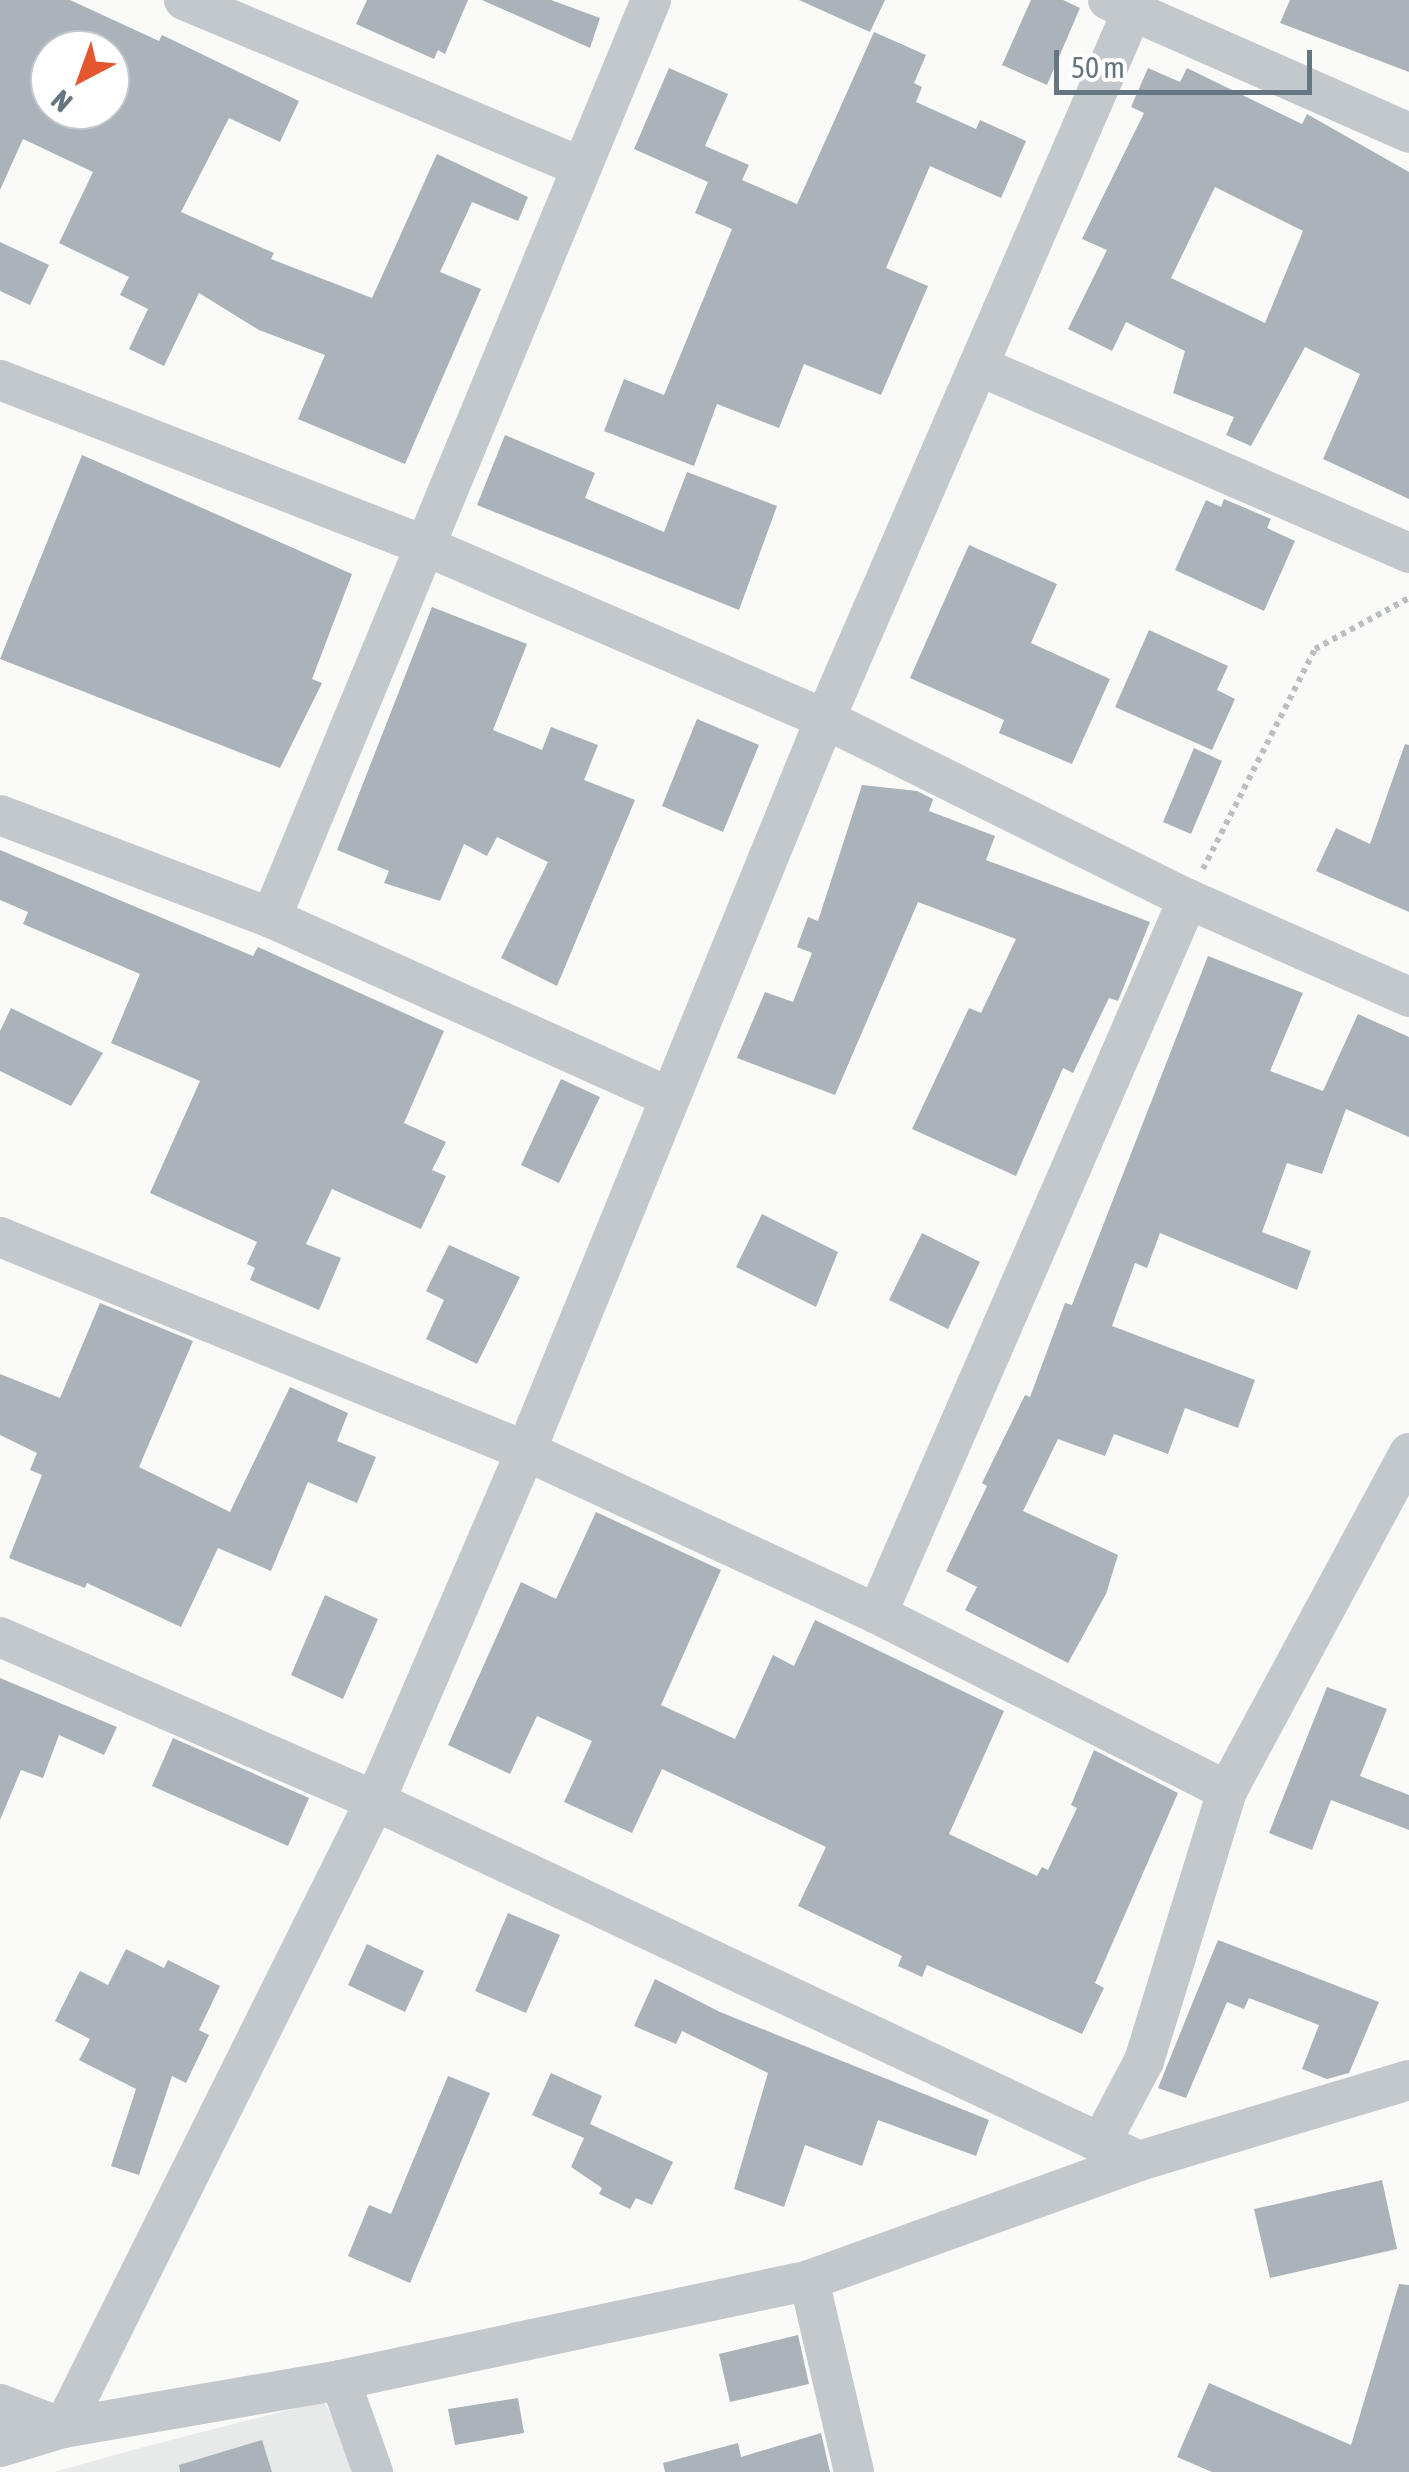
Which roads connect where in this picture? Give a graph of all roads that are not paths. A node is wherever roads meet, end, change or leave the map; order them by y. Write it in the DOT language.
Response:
graph roads {
  1 [pos="184,0"];
  2 [pos="651,0"];
  3 [pos="1125,4"];
  4 [pos="1409,133"];
  5 [pos="581,167"];
  6 [pos="979,366"];
  7 [pos="0,380"];
  8 [pos="424,545"];
  9 [pos="1409,553"];
  10 [pos="825,719"];
  11 [pos="0,815"];
  12 [pos="1188,899"];
  13 [pos="271,918"];
  14 [pos="1409,997"];
  15 [pos="670,1098"];
  16 [pos="0,1237"];
  17 [pos="526,1451"];
  18 [pos="1409,1453"];
  19 [pos="877,1614"];
  20 [pos="0,1637"];
  21 [pos="1227,1790"];
  22 [pos="376,1801"];
  23 [pos="1409,2080"];
  24 [pos="1100,2144"];
  25 [pos="1140,2161"];
  26 [pos="809,2280"];
  27 [pos="340,2380"];
  28 [pos="0,2404"];
  29 [pos="63,2428"];
  30 [pos="0,2447"];
  31 [pos="373,2472"];
  32 [pos="854,2472"];
  1 -- 5 [label="street"];
  2 -- 5 [label="street"];
  3 -- 4 [label="street"];
  3 -- 6 [label="street"];
  5 -- 8 [label="street"];
  6 -- 9 [label="street"];
  6 -- 10 [label="street"];
  7 -- 8 [label="street"];
  8 -- 10 [label="street"];
  8 -- 13 [label="street"];
  10 -- 12 [label="street"];
  10 -- 15 [label="street"];
  11 -- 13 [label="street"];
  12 -- 14 [label="street"];
  12 -- 19 [label="street"];
  13 -- 15 [label="street"];
  15 -- 17 [label="street"];
  16 -- 17 [label="street"];
  17 -- 19 [label="street"];
  17 -- 22 [label="street"];
  18 -- 21 [label="street"];
  19 -- 21 [label="street"];
  20 -- 22 [label="street"];
  21 -- 24 [label="street"];
  22 -- 24 [label="street"];
  22 -- 29 [label="street"];
  23 -- 25 [label="street"];
  24 -- 25 [label="street"];
  25 -- 26 [label="street"];
  26 -- 27 [label="street"];
  26 -- 32 [label="street"];
  27 -- 29 [label="street"];
  27 -- 31 [label="street"];
  28 -- 29 [label="street"];
  29 -- 30 [label="street"];
}
